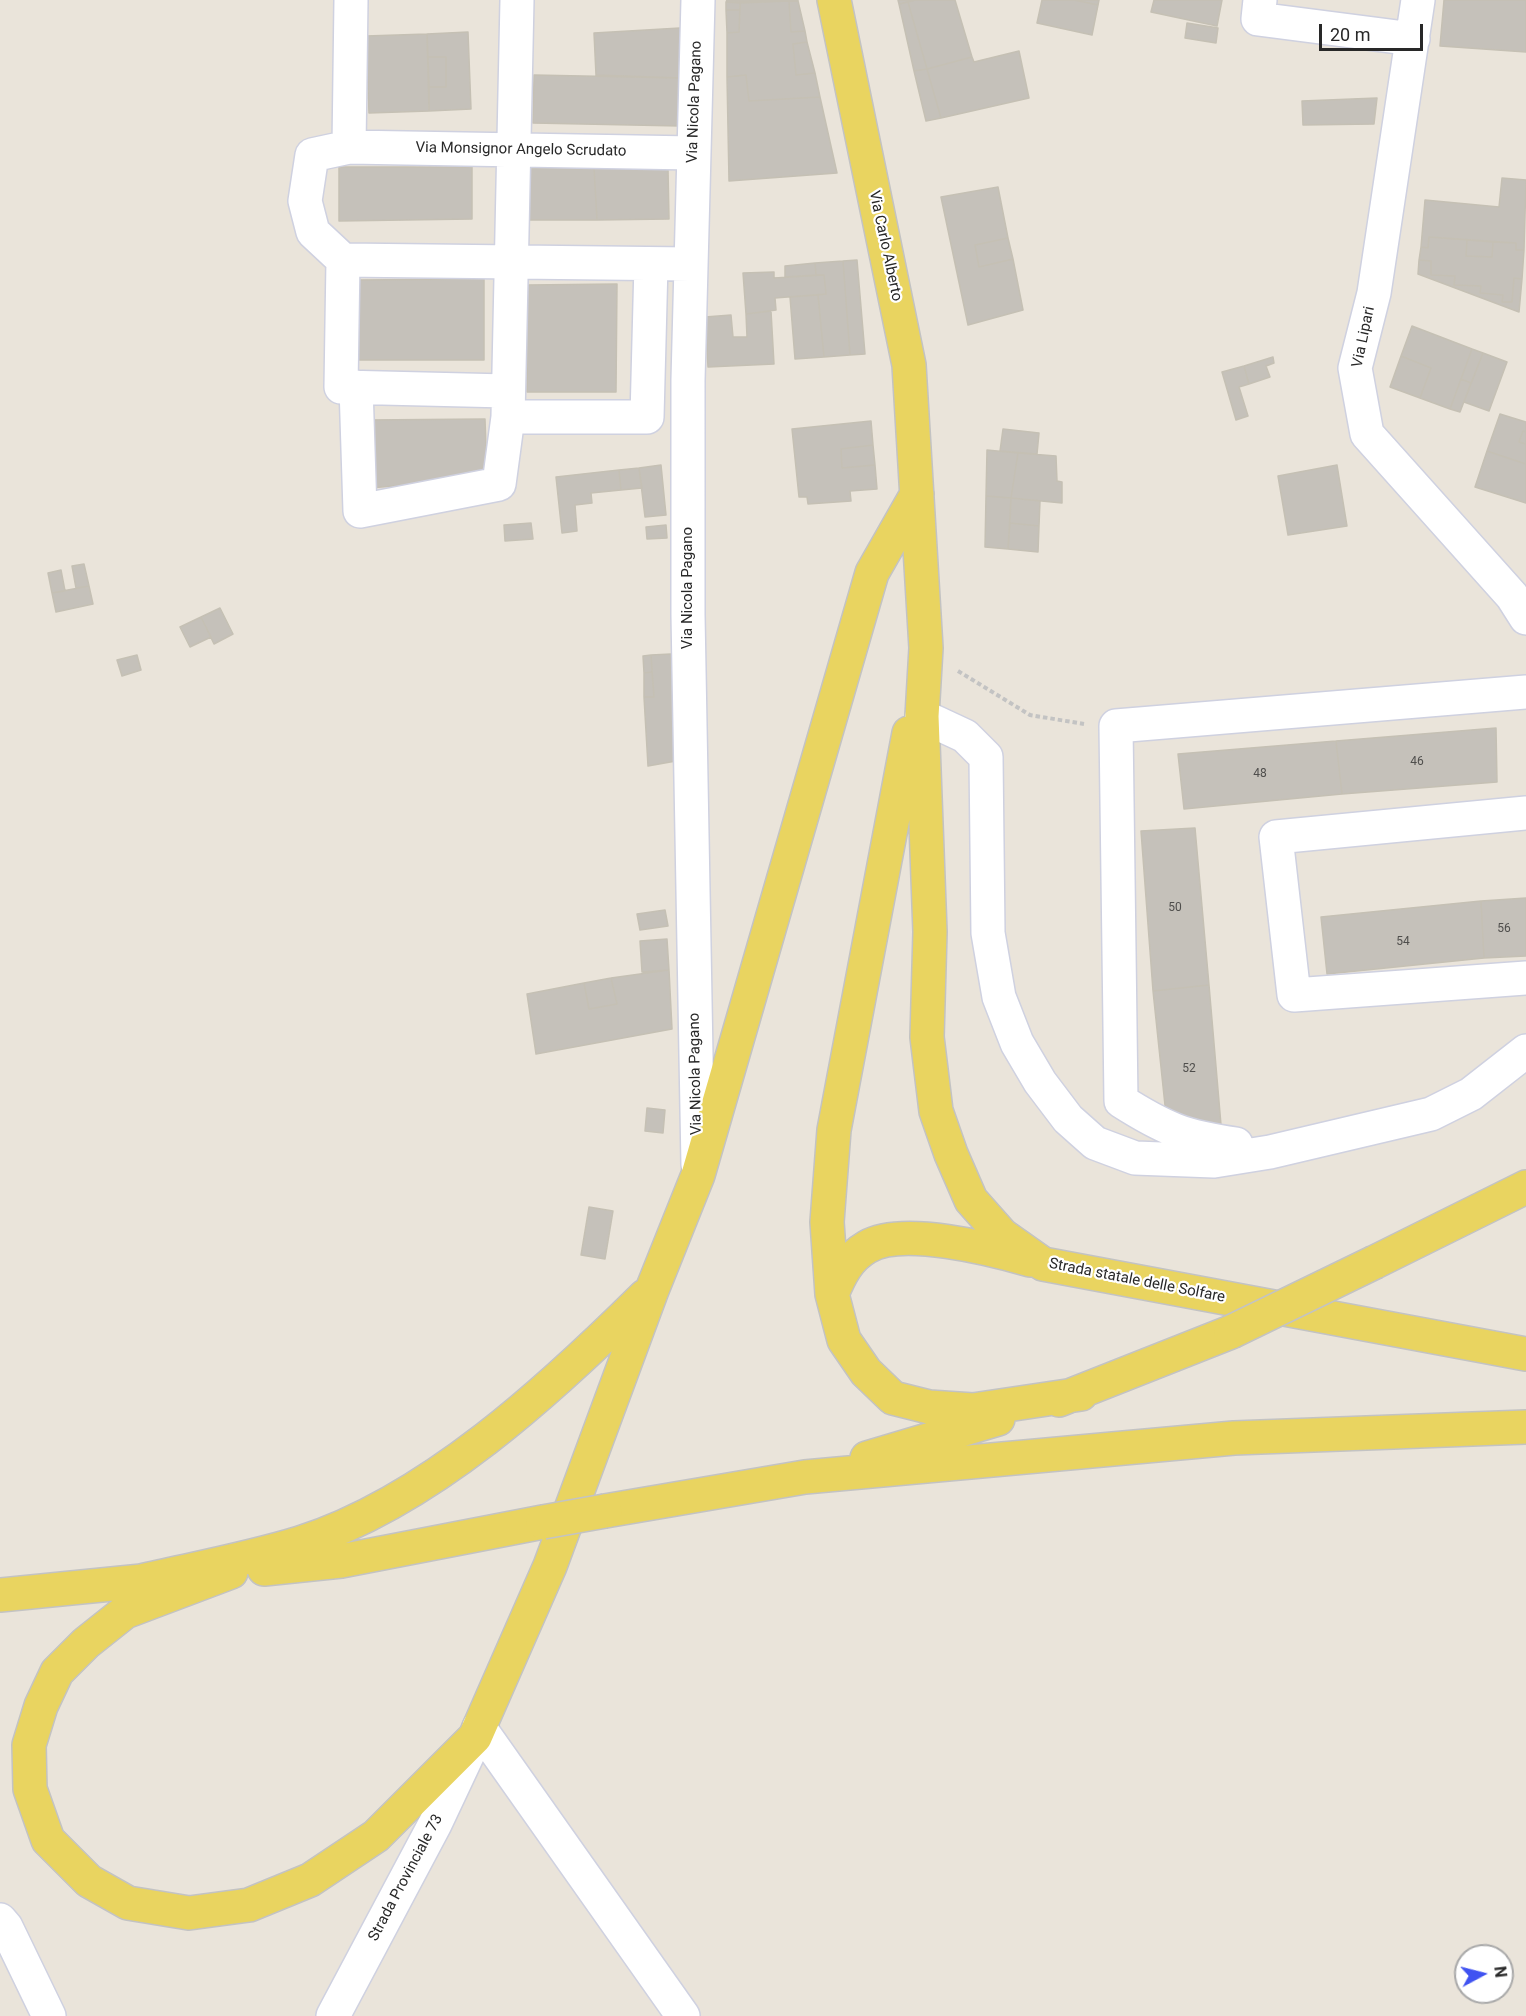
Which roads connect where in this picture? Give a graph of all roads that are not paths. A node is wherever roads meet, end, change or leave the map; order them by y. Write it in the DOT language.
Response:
graph roads {
  1 [pos="351,0"];
  2 [pos="517,0"];
  3 [pos="698,0"];
  4 [pos="834,0"];
  5 [pos="1260,0"];
  6 [pos="1419,0"];
  7 [pos="1413,39"];
  8 [pos="349,147"];
  9 [pos="513,150"];
  10 [pos="693,153"];
  11 [pos="343,260"];
  12 [pos="511,262"];
  13 [pos="651,264"];
  14 [pos="690,264"];
  15 [pos="356,387"];
  16 [pos="508,404"];
  17 [pos="917,494"];
  18 [pos="1526,618"];
  19 [pos="926,648"];
  20 [pos="1526,692"];
  21 [pos="922,716"];
  22 [pos="1526,813"];
  23 [pos="1526,978"];
  24 [pos="1526,1051"];
  25 [pos="1270,1152"];
  26 [pos="698,1175"];
  27 [pos="1526,1187"];
  28 [pos="1043,1264"];
  29 [pos="652,1290"];
  30 [pos="832,1294"];
  31 [pos="1526,1354"];
  32 [pos="1081,1394"];
  33 [pos="1526,1426"];
  34 [pos="805,1477"];
  35 [pos="231,1572"];
  36 [pos="141,1581"];
  37 [pos="0,1595"];
  38 [pos="477,1732"];
  39 [pos="0,1920"];
  40 [pos="49,2016"];
  41 [pos="333,2016"];
  42 [pos="682,2016"];
  1 -- 8 [label="street"];
  2 -- 9 [label="street"];
  3 -- 10 [label="street, Via Nicola Pagano"];
  4 -- 17 [label="main road, Via Carlo Alberto"];
  5 -- 7 [label="street"];
  6 -- 7 [label="street, Via Lipari"];
  7 -- 18 [label="street, Via Lipari"];
  8 -- 9 [label="street, Via Monsignor Angelo Scrudato"];
  8 -- 11 [label="street, Via Monsignor Angelo Scrudato"];
  9 -- 10 [label="street, Via Monsignor Angelo Scrudato"];
  9 -- 12 [label="street"];
  10 -- 14 [label="street, Via Nicola Pagano"];
  11 -- 12 [label="street"];
  11 -- 15 [label="street"];
  12 -- 13 [label="street"];
  12 -- 16 [label="street"];
  13 -- 14 [label="street"];
  13 -- 16 [label="street"];
  14 -- 26 [label="street, Via Nicola Pagano"];
  15 -- 16 [label="street"];
  15 -- 16 [label="street"];
  17 -- 19 [label="main road, Via Carlo Alberto"];
  17 -- 26 [label="main road"];
  19 -- 21 [label="main road, Strada statale delle Solfare"];
  19 -- 30 [label="main road"];
  20 -- 25 [label="street"];
  21 -- 25 [label="street"];
  21 -- 28 [label="main road, Strada statale delle Solfare"];
  22 -- 23 [label="street"];
  24 -- 25 [label="street"];
  26 -- 29 [label="main road"];
  27 -- 32 [label="main road, bridge"];
  28 -- 30 [label="main road"];
  28 -- 31 [label="main road, Strada statale delle Solfare"];
  29 -- 36 [label="main road"];
  29 -- 38 [label="main road"];
  30 -- 32 [label="main road"];
  32 -- 34 [label="main road"];
  33 -- 34 [label="main road"];
  34 -- 35 [label="main road, bridge"];
  35 -- 36 [label="main road"];
  35 -- 38 [label="main road"];
  36 -- 37 [label="main road"];
  38 -- 41 [label="street, Strada Provinciale 73"];
  38 -- 42 [label="street"];
  39 -- 40 [label="street"];
}
